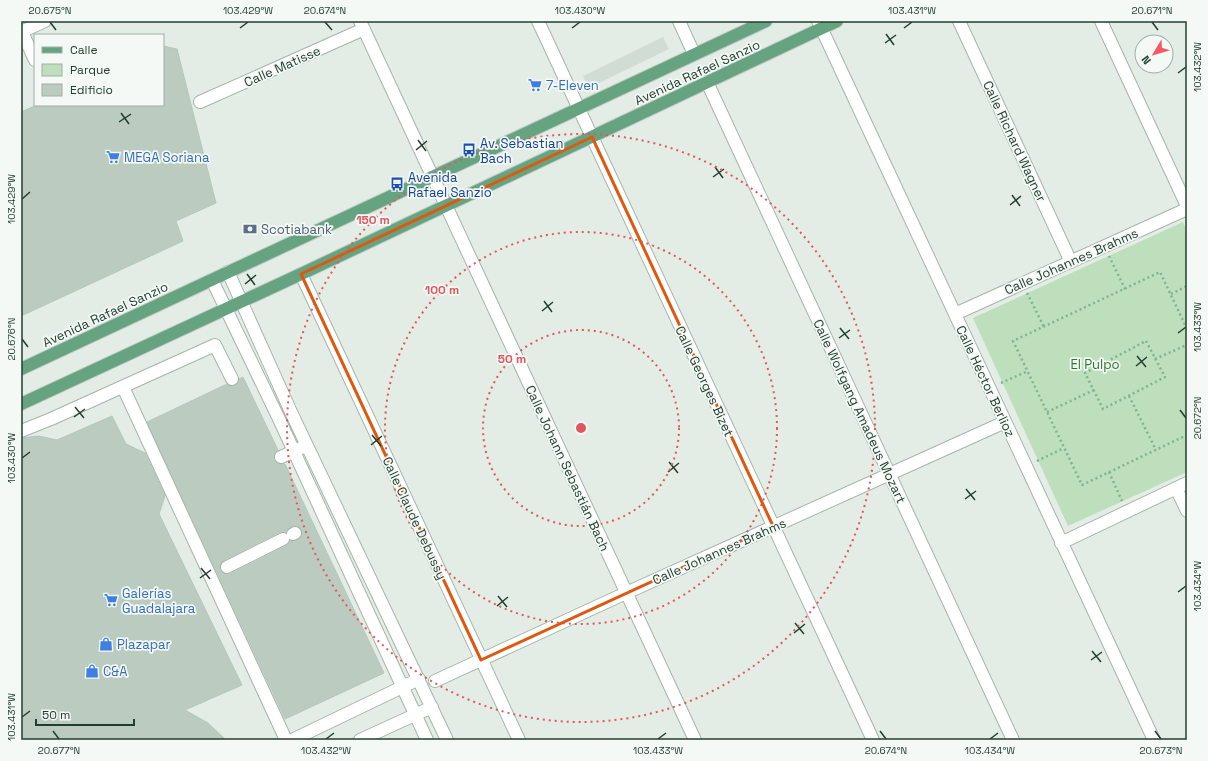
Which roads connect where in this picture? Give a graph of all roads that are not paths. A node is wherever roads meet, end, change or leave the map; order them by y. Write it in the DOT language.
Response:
graph roads {
  1 [pos="45,21"];
  2 [pos="538,21"];
  3 [pos="679,21"];
  4 [pos="766,21"];
  5 [pos="837,21"];
  6 [pos="959,21"];
  7 [pos="1101,21"];
  8 [pos="362,25"];
  9 [pos="819,25"];
  10 [pos="21,31"];
  11 [pos="694,54"];
  12 [pos="34,58"];
  13 [pos="707,82"];
  14 [pos="200,102"];
  15 [pos="579,108"];
  16 [pos="592,137"];
  17 [pos="432,177"];
  18 [pos="446,206"];
  19 [pos="1187,206"];
  20 [pos="1187,209"];
  21 [pos="1071,262"];
  22 [pos="228,272"];
  23 [pos="301,274"];
  24 [pos="212,280"];
  25 [pos="242,302"];
  26 [pos="226,309"];
  27 [pos="955,314"];
  28 [pos="21,369"];
  29 [pos="229,375"];
  30 [pos="278,381"];
  31 [pos="123,387"];
  32 [pos="263,387"];
  33 [pos="21,404"];
  34 [pos="1004,422"];
  35 [pos="21,431"];
  36 [pos="307,445"];
  37 [pos="294,451"];
  38 [pos="282,457"];
  39 [pos="890,474"];
  40 [pos="1182,486"];
  41 [pos="1187,511"];
  42 [pos="773,526"];
  43 [pos="290,535"];
  44 [pos="1061,543"];
  45 [pos="227,567"];
  46 [pos="626,593"];
  47 [pos="481,660"];
  48 [pos="419,679"];
  49 [pos="435,681"];
  50 [pos="402,688"];
  51 [pos="432,707"];
  52 [pos="415,715"];
  53 [pos="286,740"];
  54 [pos="292,740"];
  55 [pos="360,740"];
  56 [pos="427,740"];
  57 [pos="447,740"];
  58 [pos="519,740"];
  59 [pos="695,740"];
  60 [pos="873,740"];
  61 [pos="1013,740"];
  62 [pos="1154,740"];
  1 -- 10 [label="street"];
  2 -- 15 [label="street, Calle Georges Bizet"];
  3 -- 11 [label="street"];
  4 -- 11 [label="main road, Avenida Rafael Sanzio"];
  5 -- 9 [label="main road, Avenida Rafael Sanzio"];
  6 -- 21 [label="street, Calle Richard Wagner"];
  7 -- 19 [label="street"];
  8 -- 14 [label="street, Calle Matisse"];
  8 -- 17 [label="street, Calle Johann Sebastián Bach"];
  9 -- 13 [label="main road, Avenida Rafael Sanzio"];
  9 -- 27 [label="street, Calle Héctor Berlioz"];
  10 -- 12 [label="street"];
  11 -- 15 [label="main road, Avenida Rafael Sanzio"];
  13 -- 16 [label="main road, Avenida Rafael Sanzio"];
  13 -- 39 [label="street, Calle Wolfgang Amadeus Mozart"];
  15 -- 16 [label="street, Calle Georges Bizet"];
  15 -- 17 [label="main road, Avenida Rafael Sanzio"];
  16 -- 18 [label="main road, Avenida Rafael Sanzio"];
  16 -- 42 [label="street, Calle Georges Bizet"];
  17 -- 18 [label="street, Calle Johann Sebastián Bach"];
  17 -- 22 [label="main road, Avenida Rafael Sanzio"];
  18 -- 23 [label="main road, Avenida Rafael Sanzio"];
  18 -- 46 [label="street, Calle Johann Sebastián Bach"];
  20 -- 21 [label="street, Calle Johannes Brahms"];
  21 -- 27 [label="street, Calle Johannes Brahms"];
  22 -- 24 [label="main road, Avenida Rafael Sanzio"];
  22 -- 25 [label="street"];
  23 -- 25 [label="main road, Avenida Rafael Sanzio"];
  23 -- 47 [label="street, Calle Claude Debussy"];
  24 -- 26 [label="street"];
  24 -- 28 [label="main road, Avenida Rafael Sanzio"];
  25 -- 26 [label="main road, Avenida Rafael Sanzio"];
  25 -- 30 [label="street"];
  26 -- 32 [label="street"];
  26 -- 33 [label="main road"];
  27 -- 34 [label="street, Calle Héctor Berlioz"];
  29 -- 31 [label="street"];
  30 -- 32 [label="street"];
  30 -- 36 [label="street"];
  31 -- 35 [label="street"];
  31 -- 53 [label="street"];
  32 -- 37 [label="street"];
  34 -- 39 [label="street, Calle Johannes Brahms"];
  34 -- 44 [label="street, Calle Héctor Berlioz"];
  36 -- 37 [label="street"];
  36 -- 48 [label="street"];
  37 -- 38 [label="street"];
  37 -- 50 [label="street"];
  39 -- 42 [label="street, Calle Johannes Brahms"];
  39 -- 61 [label="street, Calle Wolfgang Amadeus Mozart"];
  40 -- 41 [label="street"];
  40 -- 44 [label="street"];
  42 -- 46 [label="street, Calle Johannes Brahms"];
  42 -- 60 [label="street, Calle Georges Bizet"];
  43 -- 45 [label="street"];
  44 -- 62 [label="street, Calle Héctor Berlioz"];
  46 -- 47 [label="street, Calle Johannes Brahms"];
  46 -- 59 [label="street, Calle Johann Sebastián Bach"];
  47 -- 49 [label="street, Calle Johannes Brahms"];
  47 -- 58 [label="street, Calle Claude Debussy"];
  48 -- 50 [label="street"];
  48 -- 51 [label="street"];
  50 -- 52 [label="street"];
  50 -- 54 [label="street"];
  51 -- 52 [label="street"];
  51 -- 57 [label="street"];
  52 -- 55 [label="street"];
  52 -- 56 [label="street"];
}
